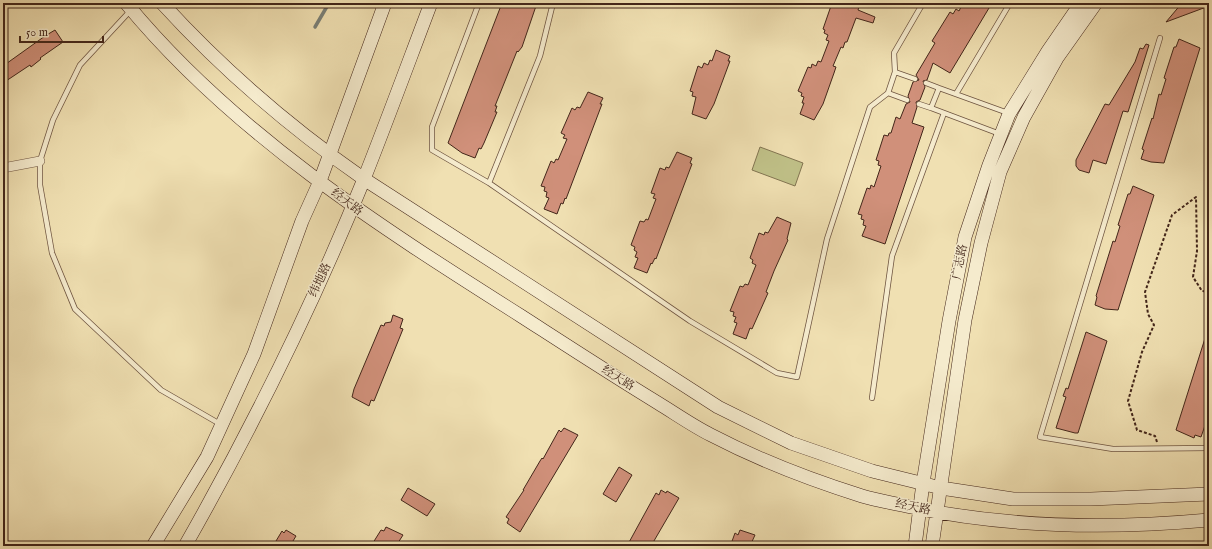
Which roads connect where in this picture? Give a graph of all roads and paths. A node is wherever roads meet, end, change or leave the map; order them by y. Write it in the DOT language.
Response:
graph roads {
  1 [pos="162,3"];
  2 [pos="386,3"];
  3 [pos="431,3"];
  4 [pos="479,3"];
  5 [pos="553,3"];
  6 [pos="923,3"];
  7 [pos="1010,3"];
  8 [pos="1081,3"];
  9 [pos="1096,3"];
  10 [pos="129,6"];
  11 [pos="1160,38"];
  12 [pos="895,72"];
  13 [pos="914,79"];
  14 [pos="926,83"];
  15 [pos="939,88"];
  16 [pos="888,93"];
  17 [pos="956,94"];
  18 [pos="907,100"];
  19 [pos="919,104"];
  20 [pos="931,108"];
  21 [pos="944,113"];
  22 [pos="1009,114"];
  23 [pos="1001,134"];
  24 [pos="328,154"];
  25 [pos="40,161"];
  26 [pos="3,168"];
  27 [pos="364,179"];
  28 [pos="320,181"];
  29 [pos="489,184"];
  30 [pos="352,206"];
  31 [pos="1209,292"];
  32 [pos="872,398"];
  33 [pos="222,424"];
  34 [pos="1209,448"];
  35 [pos="1160,450"];
  36 [pos="923,483"];
  37 [pos="941,488"];
  38 [pos="1209,494"];
  39 [pos="920,509"];
  40 [pos="937,512"];
  41 [pos="1209,520"];
  42 [pos="153,546"];
  43 [pos="185,546"];
  44 [pos="915,546"];
  45 [pos="932,546"];
  1 -- 24 [label="main road, 经天路"];
  2 -- 24 [label="main road"];
  3 -- 27 [label="main road, 纬地路"];
  4 -- 29 [label="lane"];
  5 -- 29 [label="lane"];
  6 -- 12 [label="lane"];
  7 -- 17 [label="lane"];
  8 -- 22 [label="main road, 广志路"];
  9 -- 37 [label="main road, 广志路"];
  10 -- 25 [label="lane"];
  10 -- 28 [label="main road, 经天路"];
  11 -- 35 [label="lane"];
  12 -- 13 [label="lane"];
  12 -- 16 [label="lane"];
  14 -- 15 [label="lane"];
  15 -- 17 [label="lane"];
  15 -- 20 [label="lane"];
  16 -- 18 [label="lane"];
  16 -- 29 [label="lane"];
  17 -- 22 [label="lane"];
  19 -- 20 [label="lane"];
  20 -- 21 [label="lane"];
  21 -- 23 [label="lane"];
  21 -- 32 [label="lane"];
  22 -- 23 [label="main road, 广志路"];
  23 -- 36 [label="main road, 广志路"];
  24 -- 27 [label="main road, 经天路"];
  24 -- 28 [label="main road"];
  25 -- 26 [label="street"];
  25 -- 33 [label="lane"];
  27 -- 30 [label="main road, 纬地路"];
  27 -- 36 [label="main road, 经天路"];
  28 -- 30 [label="main road, 经天路"];
  28 -- 33 [label="main road"];
  30 -- 39 [label="main road, 经天路"];
  30 -- 43 [label="main road, 纬地路"];
  31 -- 35 [label="path"];
  33 -- 42 [label="main road"];
  34 -- 35 [label="lane"];
  36 -- 37 [label="main road, 经天路"];
  36 -- 39 [label="main road, 广志路"];
  37 -- 38 [label="main road, 经天路"];
  37 -- 40 [label="main road, 广志路"];
  39 -- 40 [label="main road, 经天路"];
  39 -- 44 [label="main road, 广志路"];
  40 -- 41 [label="main road, 经天路"];
  40 -- 45 [label="main road, 广志路"];
}
